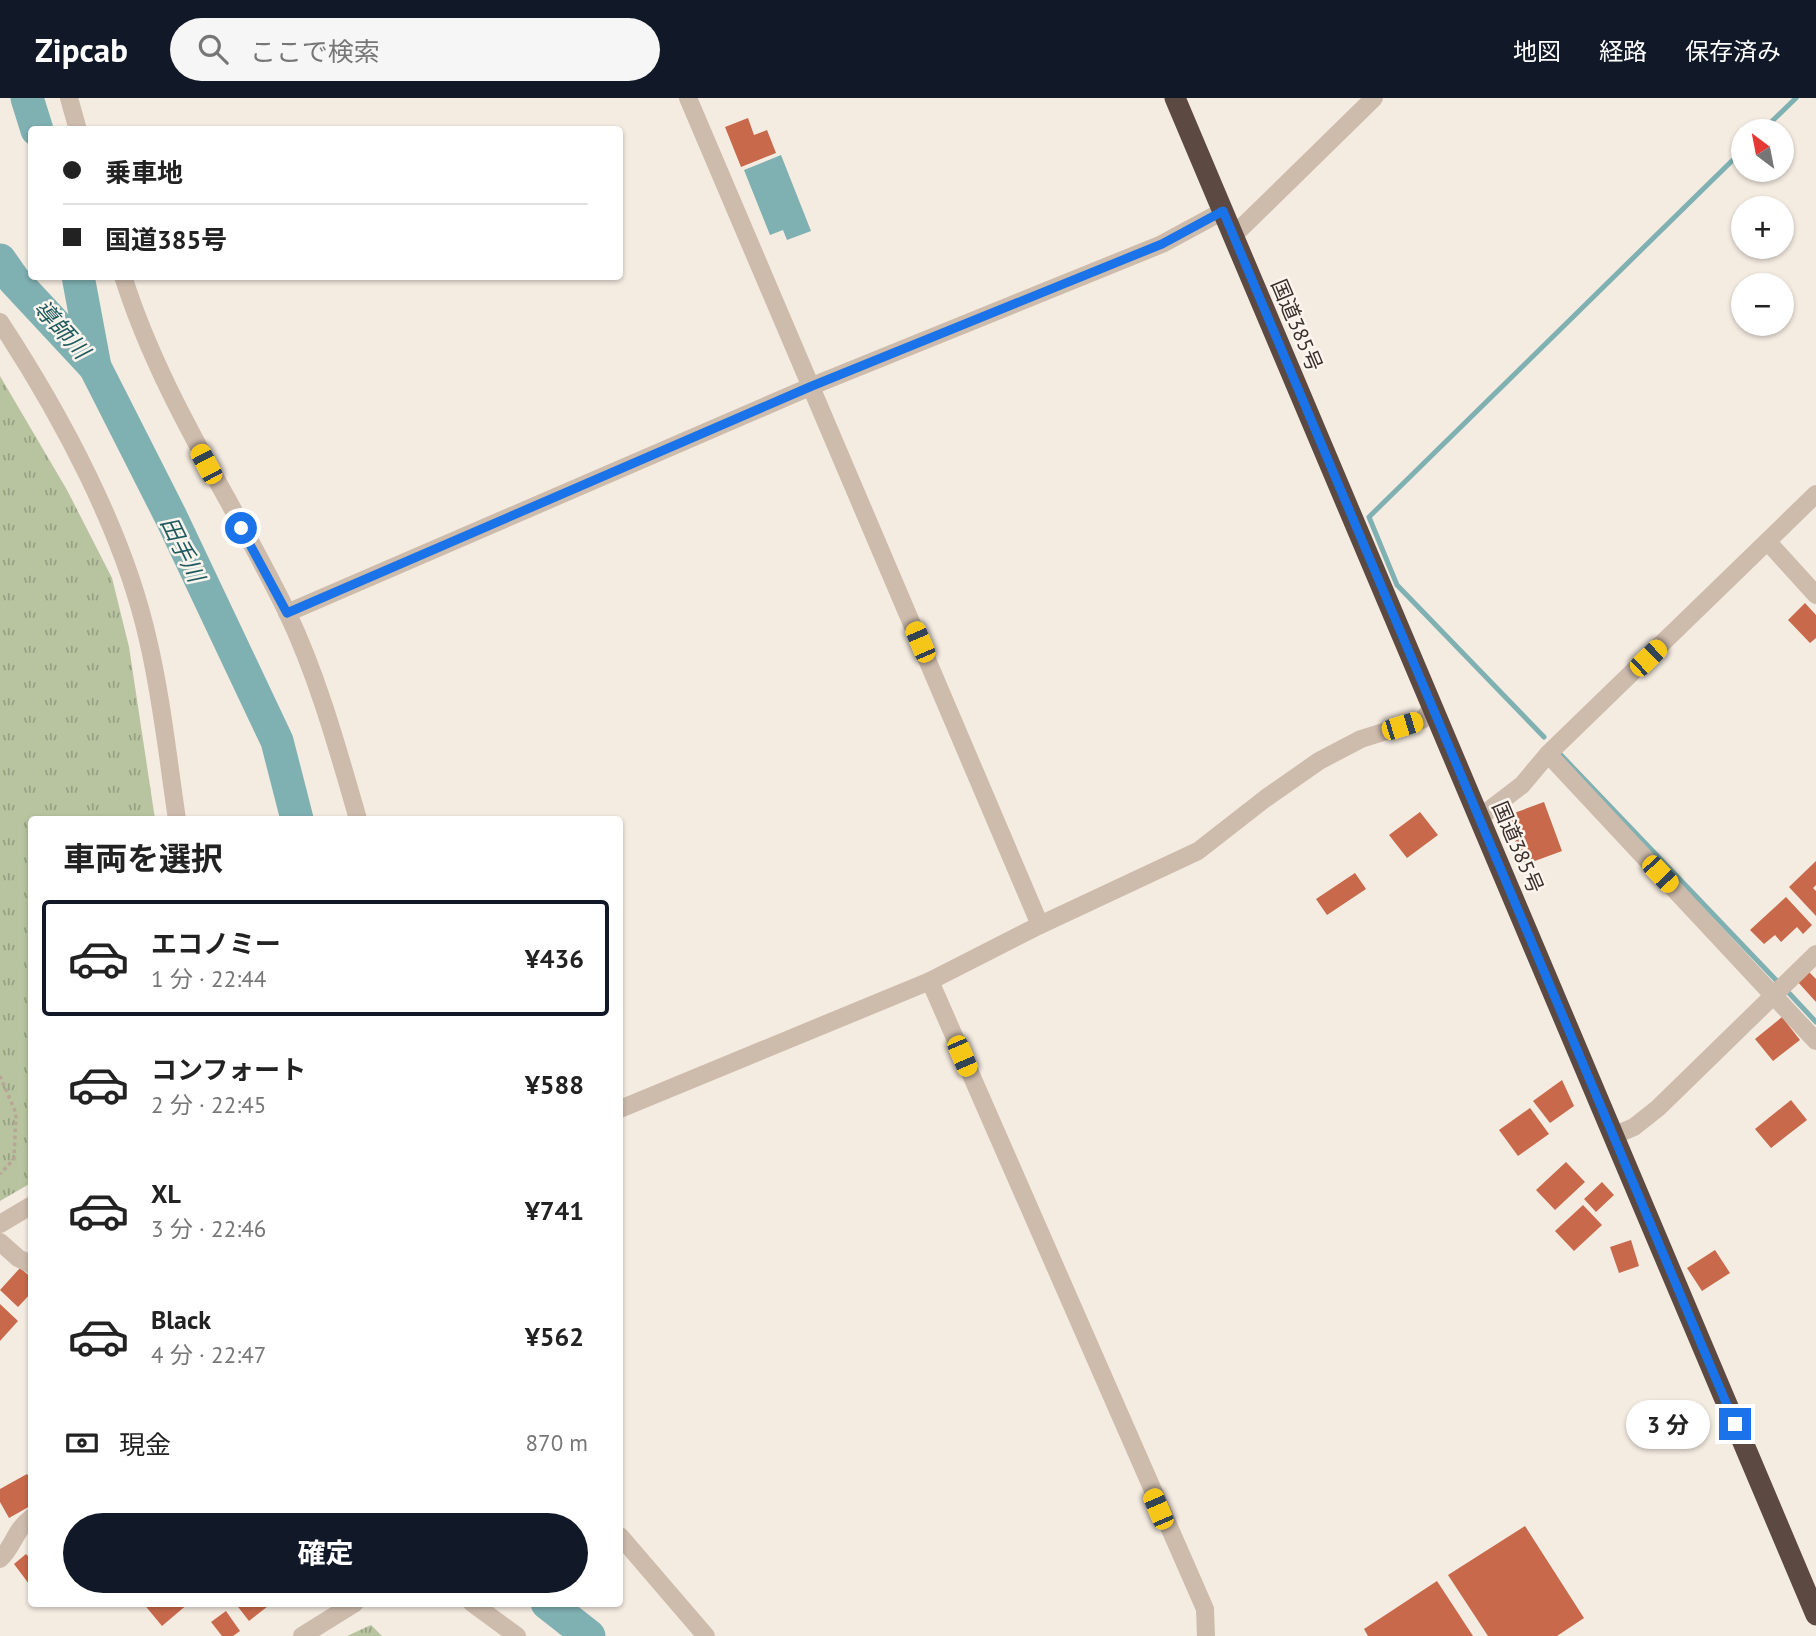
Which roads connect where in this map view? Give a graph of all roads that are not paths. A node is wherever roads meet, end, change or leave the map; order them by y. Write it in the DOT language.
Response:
graph roads {
  1 [pos="68,98"];
  2 [pos="688,98"];
  3 [pos="1175,98"];
  4 [pos="1374,98"];
  5 [pos="77,126"];
  6 [pos="1223,211"];
  7 [pos="1233,236"];
  8 [pos="124,280"];
  9 [pos="0,322"];
  10 [pos="812,386"];
  11 [pos="1816,494"];
  12 [pos="1768,542"];
  13 [pos="1816,595"];
  14 [pos="287,613"];
  15 [pos="1432,708"];
  16 [pos="1548,754"];
  17 [pos="177,816"];
  18 [pos="357,816"];
  19 [pos="1479,818"];
  20 [pos="1040,925"];
  21 [pos="1816,954"];
  22 [pos="930,981"];
  23 [pos="1773,995"];
  24 [pos="1816,1041"];
  25 [pos="623,1107"];
  26 [pos="1613,1136"];
  27 [pos="28,1207"];
  28 [pos="0,1224"];
  29 [pos="0,1242"];
  30 [pos="28,1262"];
  31 [pos="28,1520"];
  32 [pos="623,1539"];
  33 [pos="0,1559"];
  34 [pos="349,1607"];
  35 [pos="477,1607"];
  36 [pos="1816,1615"];
  37 [pos="1201,1634"];
  38 [pos="302,1636"];
  39 [pos="517,1636"];
  40 [pos="706,1636"];
  1 -- 5 [label="street"];
  2 -- 10 [label="street"];
  3 -- 6 [label="highway, 国道385号"];
  4 -- 7 [label="street"];
  6 -- 7 [label="highway, 国道385号"];
  6 -- 10 [label="street"];
  7 -- 15 [label="highway, 国道385号"];
  8 -- 14 [label="street"];
  9 -- 17 [label="street"];
  10 -- 14 [label="street"];
  10 -- 20 [label="street"];
  11 -- 12 [label="street"];
  12 -- 13 [label="street"];
  12 -- 16 [label="street"];
  14 -- 18 [label="street"];
  15 -- 19 [label="highway, 国道385号"];
  15 -- 20 [label="street"];
  16 -- 19 [label="street"];
  16 -- 23 [label="street"];
  19 -- 26 [label="highway, 国道385号"];
  20 -- 22 [label="street"];
  21 -- 23 [label="street"];
  22 -- 25 [label="street"];
  22 -- 37 [label="street"];
  23 -- 24 [label="street"];
  23 -- 26 [label="street"];
  26 -- 36 [label="highway, 国道385号"];
  27 -- 28 [label="street"];
  29 -- 30 [label="street"];
  31 -- 33 [label="street"];
  32 -- 40 [label="street"];
  34 -- 38 [label="street"];
  35 -- 39 [label="street"];
}
